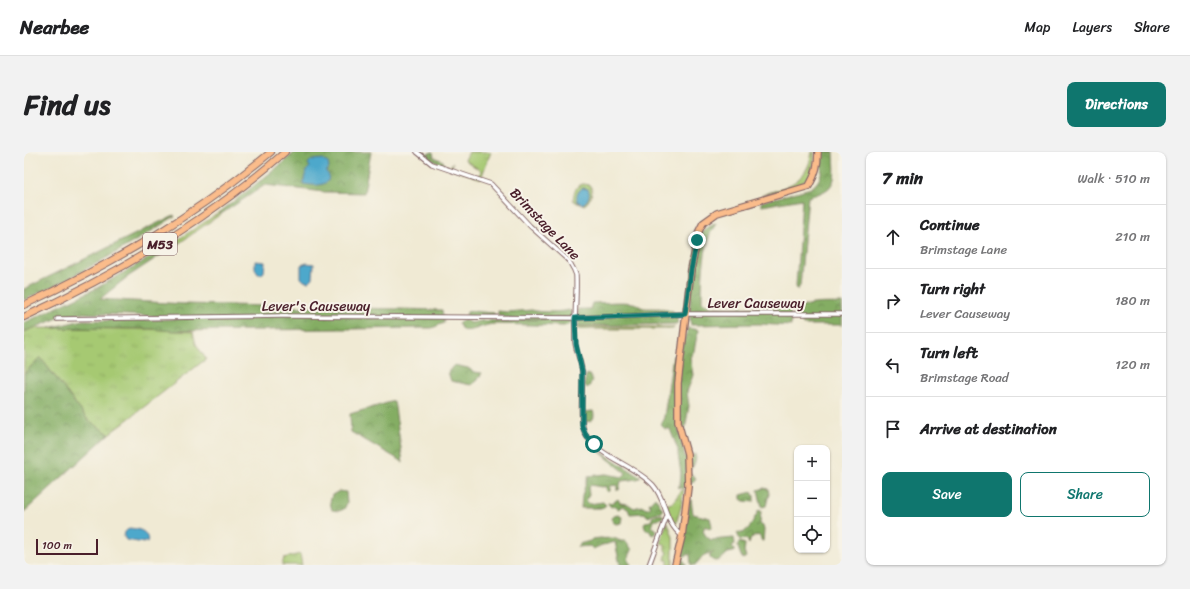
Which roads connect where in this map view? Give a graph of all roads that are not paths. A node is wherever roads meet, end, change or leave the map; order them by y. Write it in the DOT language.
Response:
graph roads {
  1 [pos="271,152"];
  2 [pos="285,152"];
  3 [pos="417,152"];
  4 [pos="818,152"];
  5 [pos="24,305"];
  6 [pos="685,314"];
  7 [pos="842,314"];
  8 [pos="24,317"];
  9 [pos="575,318"];
  10 [pos="57,320"];
  11 [pos="667,516"];
  12 [pos="682,536"];
  13 [pos="649,565"];
  14 [pos="675,565"];
  1 -- 5 [label="highway, M53"];
  2 -- 8 [label="highway, M53"];
  3 -- 9 [label="street, Brimstage Lane"];
  4 -- 6 [label="main road"];
  6 -- 7 [label="street, Lever Causeway"];
  6 -- 9 [label="street, Lever Causeway"];
  6 -- 12 [label="main road"];
  9 -- 10 [label="street, Lever's Causeway"];
  9 -- 11 [label="street, Brimstage Lane"];
  11 -- 12 [label="street, Brimstage Lane"];
  11 -- 13 [label="street"];
  12 -- 14 [label="main road"];
}
